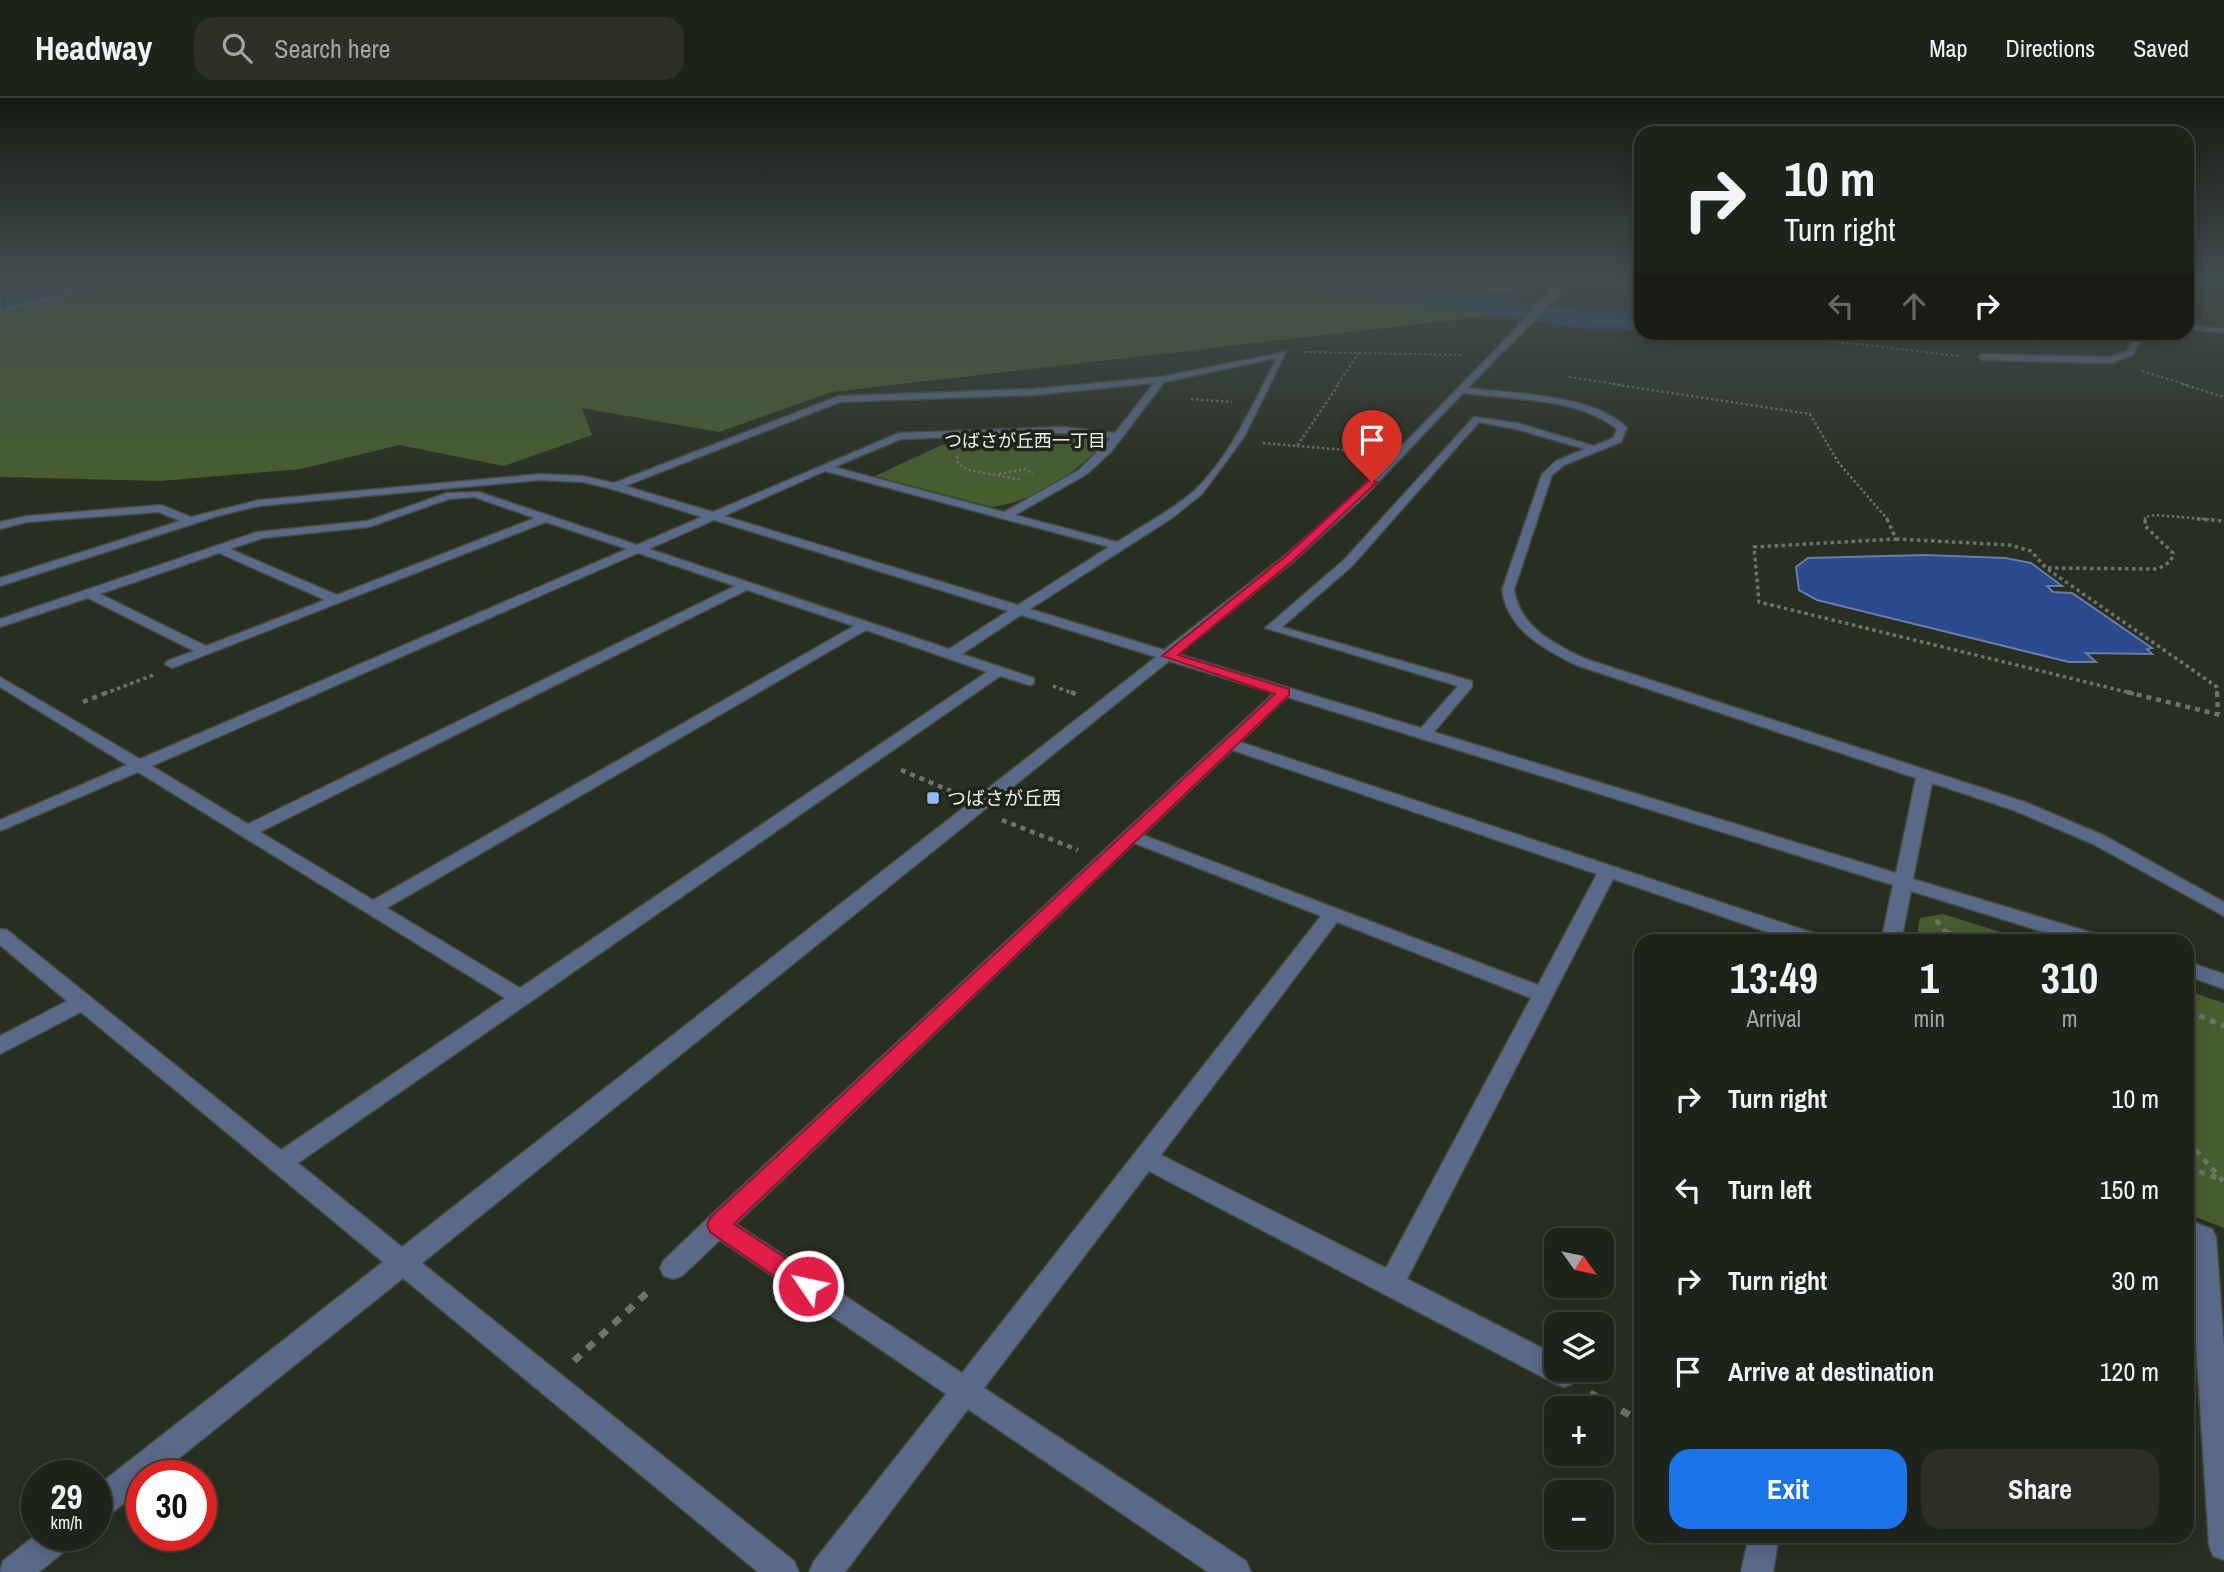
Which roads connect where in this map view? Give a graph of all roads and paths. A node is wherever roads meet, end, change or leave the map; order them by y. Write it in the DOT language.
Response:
graph roads {
  1 [pos="1502,348"];
  2 [pos="1873,348"];
  3 [pos="2133,348"];
  4 [pos="1499,351"];
  5 [pos="1359,353"];
  6 [pos="1283,354"];
  7 [pos="1982,357"];
  8 [pos="2108,360"];
  9 [pos="1565,377"];
  10 [pos="1160,380"];
  11 [pos="1461,390"];
  12 [pos="1149,395"];
  13 [pos="2224,397"];
  14 [pos="1256,404"];
  15 [pos="1010,432"];
  16 [pos="1118,436"];
  17 [pos="1237,441"];
  18 [pos="1297,446"];
  19 [pos="1594,449"];
  20 [pos="1399,455"];
  21 [pos="824,468"];
  22 [pos="994,475"];
  23 [pos="1024,480"];
  24 [pos="615,486"];
  25 [pos="1024,489"];
  26 [pos="713,516"];
  27 [pos="1005,516"];
  28 [pos="546,518"];
  29 [pos="190,521"];
  30 [pos="2224,522"];
  31 [pos="0,526"];
  32 [pos="1896,540"];
  33 [pos="1119,546"];
  34 [pos="219,549"];
  35 [pos="637,549"];
  36 [pos="2046,568"];
  37 [pos="0,582"];
  38 [pos="745,586"];
  39 [pos="89,593"];
  40 [pos="337,600"];
  41 [pos="1019,610"];
  42 [pos="0,623"];
  43 [pos="864,625"];
  44 [pos="205,651"];
  45 [pos="950,655"];
  46 [pos="1169,656"];
  47 [pos="172,664"];
  48 [pos="998,671"];
  49 [pos="0,681"];
  50 [pos="1029,681"];
  51 [pos="1284,692"];
  52 [pos="1108,705"];
  53 [pos="53,714"];
  54 [pos="2218,714"];
  55 [pos="2224,716"];
  56 [pos="1424,735"];
  57 [pos="1229,744"];
  58 [pos="871,758"];
  59 [pos="138,766"];
  60 [pos="1925,776"];
  61 [pos="978,807"];
  62 [pos="0,826"];
  63 [pos="246,832"];
  64 [pos="1131,836"];
  65 [pos="1105,861"];
  66 [pos="1608,871"];
  67 [pos="1904,881"];
  68 [pos="373,908"];
  69 [pos="2224,910"];
  70 [pos="1333,914"];
  71 [pos="1946,932"];
  72 [pos="0,934"];
  73 [pos="1794,934"];
  74 [pos="1893,934"];
  75 [pos="1952,934"];
  76 [pos="2073,934"];
  77 [pos="2194,971"];
  78 [pos="2224,982"];
  79 [pos="1543,995"];
  80 [pos="521,998"];
  81 [pos="82,1002"];
  82 [pos="2194,1014"];
  83 [pos="2224,1026"];
  84 [pos="0,1046"];
  85 [pos="2194,1148"];
  86 [pos="1144,1157"];
  87 [pos="280,1163"];
  88 [pos="2194,1170"];
  89 [pos="2224,1181"];
  90 [pos="718,1225"];
  91 [pos="2194,1233"];
  92 [pos="402,1263"];
  93 [pos="673,1268"];
  94 [pos="1391,1284"];
  95 [pos="1544,1364"];
  96 [pos="1575,1382"];
  97 [pos="551,1384"];
  98 [pos="965,1391"];
  99 [pos="1634,1418"];
  100 [pos="112,1493"];
  101 [pos="1763,1543"];
  102 [pos="2224,1545"];
  103 [pos="40,1551"];
  104 [pos="13,1572"];
  105 [pos="783,1572"];
  106 [pos="825,1572"];
  107 [pos="1235,1572"];
  108 [pos="1757,1572"];
  1 -- 4 [label="street, bridge"];
  2 -- 7 [label="path"];
  3 -- 8 [label="street"];
  4 -- 5 [label="path"];
  4 -- 11 [label="street"];
  5 -- 6 [label="path"];
  5 -- 18 [label="path"];
  6 -- 10 [label="street"];
  6 -- 14 [label="street"];
  7 -- 8 [label="street"];
  8 -- 13 [label="path"];
  9 -- 32 [label="path"];
  10 -- 12 [label="street"];
  10 -- 24 [label="street"];
  11 -- 19 [label="street"];
  11 -- 20 [label="street"];
  12 -- 14 [label="path"];
  12 -- 16 [label="street"];
  14 -- 17 [label="street"];
  15 -- 16 [label="street"];
  15 -- 21 [label="street"];
  15 -- 22 [label="path"];
  16 -- 27 [label="street"];
  17 -- 18 [label="path"];
  17 -- 33 [label="street"];
  18 -- 20 [label="path"];
  19 -- 56 [label="street"];
  19 -- 60 [label="street"];
  20 -- 46 [label="street"];
  21 -- 26 [label="street"];
  21 -- 27 [label="street"];
  22 -- 23 [label="path"];
  22 -- 23 [label="path"];
  23 -- 25 [label="path"];
  24 -- 26 [label="street"];
  24 -- 29 [label="street"];
  26 -- 35 [label="street"];
  26 -- 41 [label="street"];
  27 -- 33 [label="street"];
  28 -- 34 [label="street"];
  28 -- 35 [label="street"];
  28 -- 40 [label="street"];
  29 -- 31 [label="street"];
  29 -- 37 [label="street"];
  30 -- 36 [label="path"];
  32 -- 36 [label="path"];
  32 -- 54 [label="path"];
  33 -- 41 [label="street"];
  34 -- 39 [label="street"];
  34 -- 40 [label="street"];
  35 -- 38 [label="street"];
  35 -- 59 [label="street"];
  36 -- 54 [label="path"];
  38 -- 43 [label="street"];
  38 -- 63 [label="street"];
  39 -- 42 [label="street"];
  39 -- 44 [label="street"];
  40 -- 44 [label="street"];
  41 -- 45 [label="street"];
  41 -- 46 [label="street"];
  43 -- 45 [label="street"];
  43 -- 68 [label="street"];
  44 -- 47 [label="street"];
  45 -- 48 [label="street"];
  46 -- 51 [label="street"];
  46 -- 52 [label="street"];
  47 -- 53 [label="path"];
  48 -- 50 [label="street"];
  48 -- 58 [label="street"];
  49 -- 53 [label="street"];
  50 -- 52 [label="path"];
  51 -- 56 [label="street"];
  51 -- 57 [label="street"];
  52 -- 61 [label="street"];
  53 -- 59 [label="street"];
  54 -- 55 [label="path"];
  56 -- 67 [label="street"];
  57 -- 64 [label="street"];
  57 -- 66 [label="street"];
  58 -- 61 [label="path"];
  58 -- 80 [label="street"];
  59 -- 62 [label="street"];
  59 -- 63 [label="street"];
  60 -- 67 [label="street"];
  60 -- 69 [label="street"];
  61 -- 65 [label="path"];
  61 -- 92 [label="street"];
  63 -- 68 [label="street"];
  64 -- 65 [label="street"];
  64 -- 70 [label="street"];
  65 -- 90 [label="street"];
  66 -- 73 [label="street"];
  66 -- 79 [label="street"];
  67 -- 74 [label="street"];
  67 -- 76 [label="street"];
  68 -- 80 [label="street"];
  70 -- 79 [label="street"];
  70 -- 86 [label="street"];
  71 -- 75 [label="path"];
  72 -- 81 [label="street"];
  77 -- 78 [label="street"];
  79 -- 94 [label="street"];
  80 -- 87 [label="street"];
  81 -- 84 [label="street"];
  81 -- 87 [label="street"];
  82 -- 83 [label="path"];
  85 -- 89 [label="path"];
  86 -- 94 [label="street"];
  86 -- 98 [label="street"];
  87 -- 92 [label="street"];
  88 -- 89 [label="path"];
  90 -- 93 [label="street"];
  90 -- 98 [label="street"];
  91 -- 102 [label="street"];
  92 -- 97 [label="street"];
  92 -- 100 [label="street"];
  93 -- 97 [label="path"];
  94 -- 95 [label="street"];
  96 -- 99 [label="path"];
  97 -- 105 [label="street"];
  98 -- 106 [label="street"];
  98 -- 107 [label="street"];
  101 -- 108 [label="street"];
  103 -- 104 [label="street"];
}
